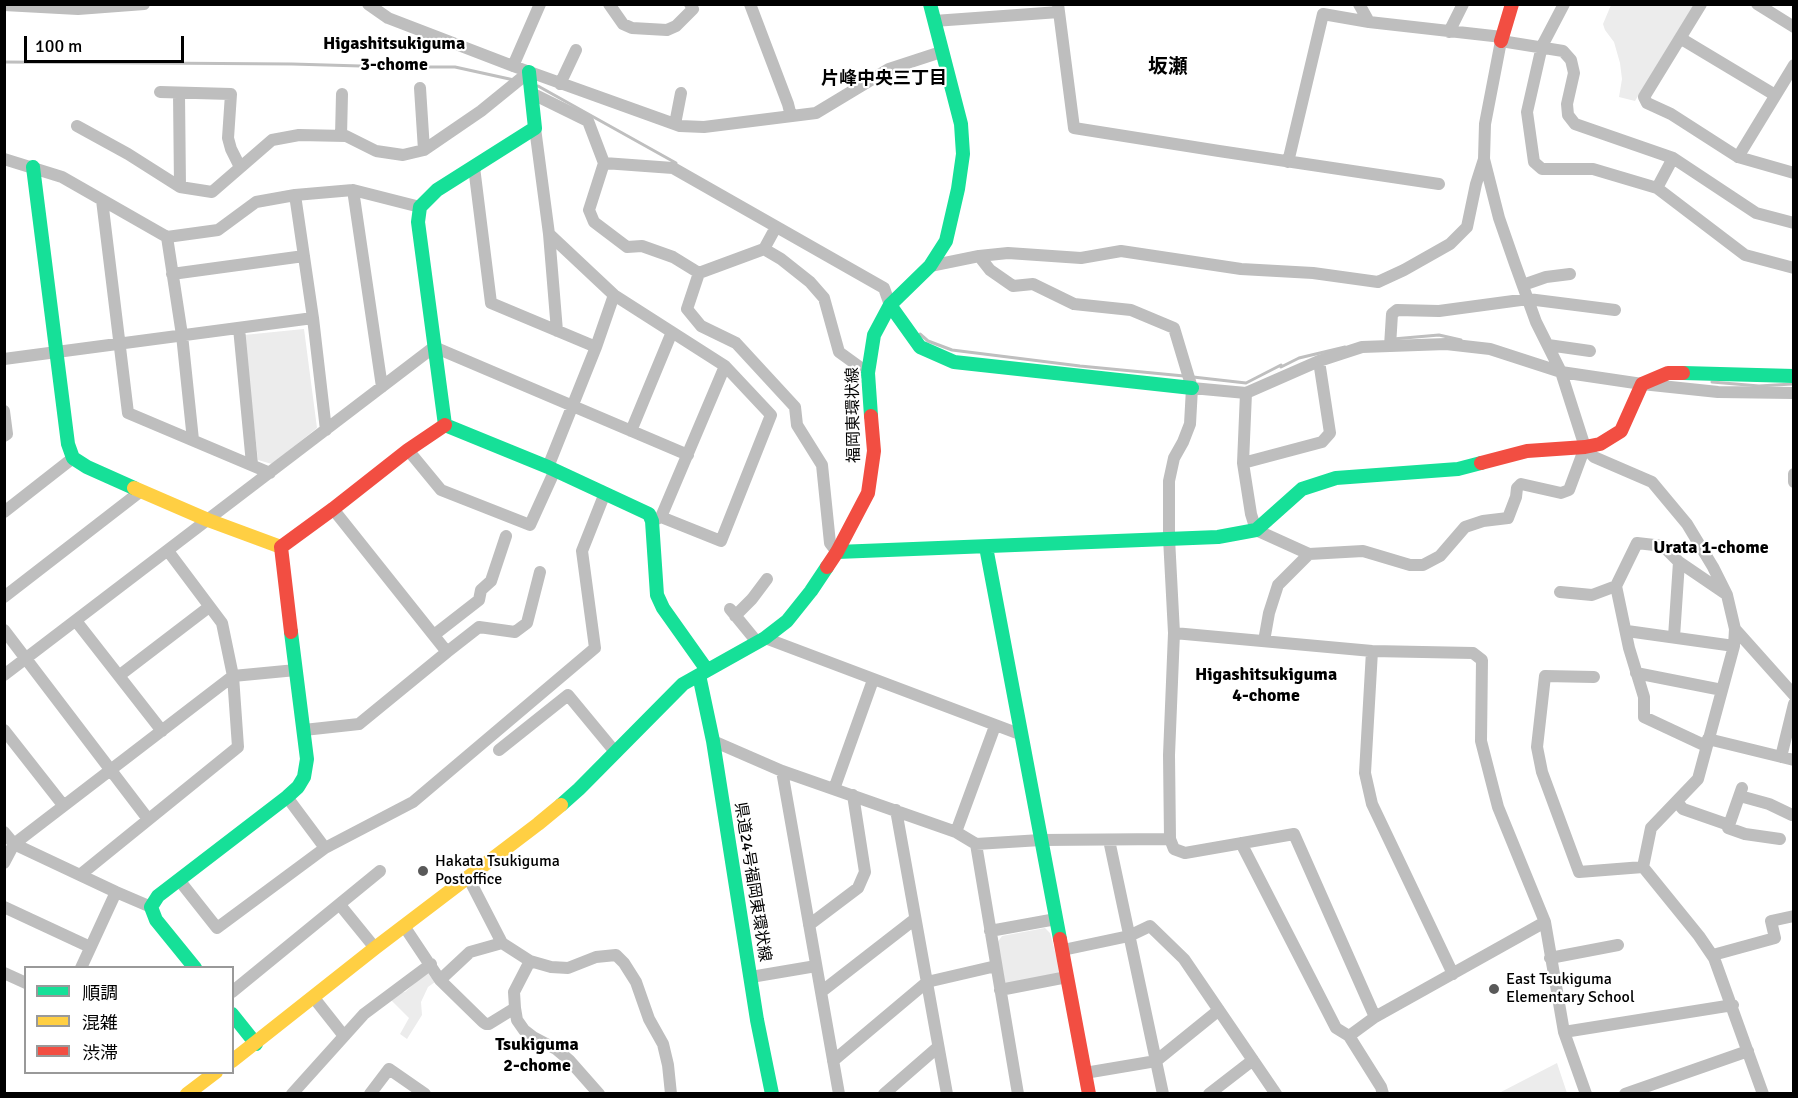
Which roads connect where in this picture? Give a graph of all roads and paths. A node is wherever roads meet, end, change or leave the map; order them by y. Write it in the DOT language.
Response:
graph roads {
  1 [pos="144,4"];
  2 [pos="368,4"];
  3 [pos="540,4"];
  4 [pos="609,4"];
  5 [pos="690,4"];
  6 [pos="750,4"];
  7 [pos="930,4"];
  8 [pos="1359,4"];
  9 [pos="1463,4"];
  10 [pos="1512,4"];
  11 [pos="1564,4"];
  12 [pos="1701,4"];
  13 [pos="1757,4"];
  14 [pos="4,5"];
  15 [pos="138,5"];
  16 [pos="73,7"];
  17 [pos="1059,8"];
  18 [pos="934,21"];
  19 [pos="1369,22"];
  20 [pos="1794,27"];
  21 [pos="1449,32"];
  22 [pos="1680,38"];
  23 [pos="1501,39"];
  24 [pos="1542,46"];
  25 [pos="576,50"];
  26 [pos="941,52"];
  27 [pos="1794,65"];
  28 [pos="513,66"];
  29 [pos="529,72"];
  30 [pos="560,84"];
  31 [pos="420,88"];
  32 [pos="160,92"];
  33 [pos="531,93"];
  34 [pos="681,93"];
  35 [pos="179,94"];
  36 [pos="342,94"];
  37 [pos="1775,95"];
  38 [pos="791,116"];
  39 [pos="675,124"];
  40 [pos="77,126"];
  41 [pos="535,128"];
  42 [pos="341,136"];
  43 [pos="424,150"];
  44 [pos="1738,157"];
  45 [pos="1673,158"];
  46 [pos="4,159"];
  47 [pos="1484,159"];
  48 [pos="1288,162"];
  49 [pos="604,163"];
  50 [pos="474,166"];
  51 [pos="33,167"];
  52 [pos="240,167"];
  53 [pos="1794,173"];
  54 [pos="1439,184"];
  55 [pos="180,187"];
  56 [pos="1657,188"];
  57 [pos="353,190"];
  58 [pos="295,195"];
  59 [pos="102,201"];
  60 [pos="420,207"];
  61 [pos="1794,223"];
  62 [pos="776,227"];
  63 [pos="549,234"];
  64 [pos="167,237"];
  65 [pos="764,249"];
  66 [pos="304,256"];
  67 [pos="979,256"];
  68 [pos="930,266"];
  69 [pos="1794,268"];
  70 [pos="699,273"];
  71 [pos="172,274"];
  72 [pos="1570,274"];
  73 [pos="1523,285"];
  74 [pos="614,296"];
  75 [pos="1528,299"];
  76 [pos="890,305"];
  77 [pos="1615,310"];
  78 [pos="313,318"];
  79 [pos="239,328"];
  80 [pos="557,331"];
  81 [pos="672,332"];
  82 [pos="182,335"];
  83 [pos="120,344"];
  84 [pos="1548,345"];
  85 [pos="1390,346"];
  86 [pos="434,347"];
  87 [pos="596,347"];
  88 [pos="1590,351"];
  89 [pos="57,352"];
  90 [pos="4,359"];
  91 [pos="1320,361"];
  92 [pos="725,366"];
  93 [pos="1561,372"];
  94 [pos="868,374"];
  95 [pos="1792,376"];
  96 [pos="1642,384"];
  97 [pos="382,387"];
  98 [pos="1192,388"];
  99 [pos="1793,392"];
  100 [pos="1246,393"];
  101 [pos="572,407"];
  102 [pos="4,411"];
  103 [pos="445,425"];
  104 [pos="326,430"];
  105 [pos="631,431"];
  106 [pos="4,436"];
  107 [pos="193,440"];
  108 [pos="1585,447"];
  109 [pos="408,450"];
  110 [pos="688,454"];
  111 [pos="73,458"];
  112 [pos="1243,463"];
  113 [pos="252,464"];
  114 [pos="551,469"];
  115 [pos="270,472"];
  116 [pos="1794,474"];
  117 [pos="1794,482"];
  118 [pos="141,491"];
  119 [pos="605,493"];
  120 [pos="333,509"];
  121 [pos="4,512"];
  122 [pos="657,519"];
  123 [pos="208,520"];
  124 [pos="1256,530"];
  125 [pos="506,536"];
  126 [pos="1169,538"];
  127 [pos="281,547"];
  128 [pos="986,548"];
  129 [pos="168,551"];
  130 [pos="837,552"];
  131 [pos="1309,554"];
  132 [pos="1679,562"];
  133 [pos="540,572"];
  134 [pos="767,579"];
  135 [pos="1616,586"];
  136 [pos="1560,592"];
  137 [pos="1727,595"];
  138 [pos="4,597"];
  139 [pos="209,607"];
  140 [pos="76,621"];
  141 [pos="1735,629"];
  142 [pos="4,630"];
  143 [pos="1627,630"];
  144 [pos="1174,633"];
  145 [pos="434,635"];
  146 [pos="1674,637"];
  147 [pos="761,640"];
  148 [pos="1264,641"];
  149 [pos="1734,646"];
  150 [pos="1372,651"];
  151 [pos="447,652"];
  152 [pos="26,659"];
  153 [pos="296,670"];
  154 [pos="703,673"];
  155 [pos="1636,673"];
  156 [pos="4,675"];
  157 [pos="120,675"];
  158 [pos="233,676"];
  159 [pos="1594,677"];
  160 [pos="873,680"];
  161 [pos="1722,690"];
  162 [pos="1794,695"];
  163 [pos="1794,704"];
  164 [pos="995,726"];
  165 [pos="4,730"];
  166 [pos="304,730"];
  167 [pos="162,731"];
  168 [pos="1022,735"];
  169 [pos="713,741"];
  170 [pos="1707,742"];
  171 [pos="499,750"];
  172 [pos="615,753"];
  173 [pos="1781,757"];
  174 [pos="1794,760"];
  175 [pos="110,769"];
  176 [pos="782,771"];
  177 [pos="834,789"];
  178 [pos="853,795"];
  179 [pos="287,797"];
  180 [pos="1677,802"];
  181 [pos="63,805"];
  182 [pos="896,810"];
  183 [pos="1792,815"];
  184 [pos="148,819"];
  185 [pos="1730,825"];
  186 [pos="4,832"];
  187 [pos="956,832"];
  188 [pos="1170,839"];
  189 [pos="1780,839"];
  190 [pos="1041,840"];
  191 [pos="1108,840"];
  192 [pos="1241,843"];
  193 [pos="14,844"];
  194 [pos="976,844"];
  195 [pos="325,848"];
  196 [pos="4,862"];
  197 [pos="1643,867"];
  198 [pos="380,872"];
  199 [pos="80,875"];
  200 [pos="468,877"];
  201 [pos="179,880"];
  202 [pos="116,892"];
  203 [pos="340,905"];
  204 [pos="4,907"];
  205 [pos="152,907"];
  206 [pos="1794,916"];
  207 [pos="915,919"];
  208 [pos="1056,919"];
  209 [pos="1545,922"];
  210 [pos="809,925"];
  211 [pos="404,926"];
  212 [pos="990,931"];
  213 [pos="1129,936"];
  214 [pos="502,943"];
  215 [pos="1618,945"];
  216 [pos="90,947"];
  217 [pos="375,948"];
  218 [pos="1063,950"];
  219 [pos="1713,955"];
  220 [pos="1550,958"];
  221 [pos="530,961"];
  222 [pos="431,964"];
  223 [pos="82,966"];
  224 [pos="193,966"];
  225 [pos="816,966"];
  226 [pos="996,966"];
  227 [pos="4,973"];
  228 [pos="1453,974"];
  229 [pos="751,977"];
  230 [pos="1067,977"];
  231 [pos="440,980"];
  232 [pos="24,981"];
  233 [pos="927,982"];
  234 [pos="234,990"];
  235 [pos="1000,990"];
  236 [pos="821,992"];
  237 [pos="314,998"];
  238 [pos="1733,1005"];
  239 [pos="515,1008"];
  240 [pos="1219,1010"];
  241 [pos="234,1016"];
  242 [pos="1376,1017"];
  243 [pos="1564,1032"];
  244 [pos="344,1036"];
  245 [pos="1349,1036"];
  246 [pos="256,1044"];
  247 [pos="938,1047"];
  248 [pos="1748,1051"];
  249 [pos="234,1060"];
  250 [pos="1253,1060"];
  251 [pos="833,1061"];
  252 [pos="1156,1061"];
  253 [pos="1085,1073"];
  254 [pos="214,1074"];
  255 [pos="201,1089"];
  256 [pos="187,1094"];
  257 [pos="292,1094"];
  258 [pos="370,1094"];
  259 [pos="425,1094"];
  260 [pos="599,1094"];
  261 [pos="671,1094"];
  262 [pos="772,1094"];
  263 [pos="839,1094"];
  264 [pos="884,1094"];
  265 [pos="947,1094"];
  266 [pos="1018,1094"];
  267 [pos="1089,1094"];
  268 [pos="1162,1094"];
  269 [pos="1209,1094"];
  270 [pos="1276,1094"];
  271 [pos="1383,1094"];
  272 [pos="1586,1094"];
  273 [pos="1625,1094"];
  274 [pos="1763,1094"];
  1 -- 15 [label="street"];
  2 -- 28 [label="street"];
  3 -- 28 [label="street"];
  4 -- 5 [label="street"];
  6 -- 38 [label="street"];
  7 -- 18 [label="street, 福岡東環状線"];
  8 -- 19 [label="street"];
  9 -- 21 [label="street"];
  10 -- 23 [label="street"];
  11 -- 24 [label="street"];
  12 -- 22 [label="street"];
  13 -- 20 [label="street"];
  14 -- 16 [label="street"];
  15 -- 16 [label="street"];
  17 -- 18 [label="street"];
  17 -- 48 [label="street"];
  18 -- 26 [label="street, 福岡東環状線"];
  19 -- 21 [label="street"];
  19 -- 48 [label="street"];
  21 -- 23 [label="street"];
  22 -- 37 [label="street"];
  22 -- 44 [label="street"];
  23 -- 24 [label="street"];
  23 -- 47 [label="street"];
  24 -- 45 [label="street"];
  24 -- 56 [label="street"];
  25 -- 30 [label="street"];
  26 -- 38 [label="street"];
  26 -- 68 [label="street, 福岡東環状線"];
  27 -- 37 [label="street"];
  28 -- 29 [label="street"];
  29 -- 30 [label="street"];
  29 -- 33 [label="street"];
  29 -- 43 [label="street"];
  30 -- 39 [label="street"];
  31 -- 43 [label="street"];
  32 -- 35 [label="street"];
  33 -- 41 [label="street"];
  33 -- 49 [label="street"];
  34 -- 39 [label="street"];
  35 -- 52 [label="street"];
  35 -- 55 [label="street"];
  36 -- 42 [label="street"];
  37 -- 44 [label="street"];
  38 -- 39 [label="street"];
  40 -- 55 [label="street"];
  41 -- 50 [label="street"];
  41 -- 63 [label="street"];
  42 -- 43 [label="street"];
  42 -- 52 [label="street"];
  44 -- 53 [label="street"];
  45 -- 56 [label="street"];
  45 -- 61 [label="street"];
  46 -- 51 [label="street"];
  47 -- 67 [label="street"];
  47 -- 73 [label="street"];
  48 -- 54 [label="street"];
  49 -- 62 [label="street"];
  49 -- 70 [label="street"];
  50 -- 60 [label="street"];
  50 -- 80 [label="street"];
  51 -- 59 [label="street"];
  51 -- 89 [label="street"];
  52 -- 55 [label="street"];
  56 -- 69 [label="street"];
  57 -- 58 [label="street"];
  57 -- 60 [label="street"];
  57 -- 97 [label="street"];
  58 -- 64 [label="street"];
  58 -- 66 [label="street"];
  59 -- 64 [label="street"];
  59 -- 83 [label="street"];
  60 -- 86 [label="street"];
  62 -- 65 [label="street"];
  62 -- 76 [label="street"];
  63 -- 74 [label="street"];
  63 -- 80 [label="street"];
  64 -- 71 [label="street"];
  65 -- 70 [label="street"];
  65 -- 94 [label="street"];
  66 -- 71 [label="street"];
  66 -- 78 [label="street"];
  67 -- 68 [label="street"];
  67 -- 98 [label="street"];
  68 -- 76 [label="street, 福岡東環状線"];
  70 -- 130 [label="street"];
  71 -- 82 [label="street"];
  72 -- 73 [label="street"];
  73 -- 75 [label="street"];
  74 -- 81 [label="street"];
  74 -- 87 [label="street"];
  75 -- 77 [label="street"];
  75 -- 84 [label="street"];
  75 -- 85 [label="street"];
  76 -- 94 [label="street, 福岡東環状線"];
  76 -- 98 [label="street"];
  78 -- 79 [label="street"];
  78 -- 104 [label="street"];
  79 -- 82 [label="street"];
  79 -- 113 [label="street"];
  80 -- 87 [label="street"];
  81 -- 92 [label="street"];
  81 -- 105 [label="street"];
  82 -- 83 [label="street"];
  82 -- 107 [label="street"];
  83 -- 89 [label="street"];
  83 -- 107 [label="street"];
  84 -- 88 [label="street"];
  84 -- 93 [label="street"];
  85 -- 91 [label="street"];
  85 -- 93 [label="street"];
  86 -- 97 [label="street"];
  86 -- 101 [label="street"];
  86 -- 103 [label="street"];
  87 -- 101 [label="street"];
  89 -- 90 [label="street"];
  89 -- 111 [label="street"];
  91 -- 100 [label="street"];
  91 -- 112 [label="street"];
  92 -- 110 [label="street"];
  92 -- 122 [label="street"];
  93 -- 96 [label="street"];
  93 -- 108 [label="street"];
  94 -- 130 [label="street, 福岡東環状線"];
  95 -- 96 [label="street"];
  95 -- 99 [label="street"];
  96 -- 99 [label="street"];
  96 -- 108 [label="street"];
  97 -- 104 [label="street"];
  98 -- 100 [label="street"];
  98 -- 126 [label="street"];
  100 -- 112 [label="street"];
  101 -- 105 [label="street"];
  101 -- 114 [label="street"];
  102 -- 106 [label="street"];
  103 -- 109 [label="street"];
  103 -- 114 [label="street"];
  104 -- 115 [label="street"];
  105 -- 110 [label="street"];
  107 -- 113 [label="street"];
  108 -- 124 [label="street"];
  108 -- 131 [label="street"];
  108 -- 137 [label="street"];
  109 -- 114 [label="street"];
  109 -- 120 [label="street"];
  110 -- 122 [label="street"];
  111 -- 118 [label="street"];
  111 -- 121 [label="street"];
  112 -- 124 [label="street"];
  113 -- 115 [label="street"];
  114 -- 119 [label="street"];
  115 -- 123 [label="street"];
  116 -- 117 [label="street"];
  118 -- 123 [label="street"];
  118 -- 138 [label="street"];
  119 -- 122 [label="street"];
  119 -- 195 [label="street"];
  120 -- 127 [label="street"];
  120 -- 145 [label="street"];
  122 -- 154 [label="street"];
  123 -- 127 [label="street"];
  123 -- 129 [label="street"];
  124 -- 126 [label="street"];
  124 -- 131 [label="street"];
  125 -- 145 [label="street"];
  126 -- 128 [label="street"];
  126 -- 144 [label="street"];
  127 -- 153 [label="street"];
  128 -- 130 [label="street"];
  128 -- 168 [label="street"];
  129 -- 139 [label="street"];
  129 -- 140 [label="street"];
  130 -- 147 [label="street, 福岡東環状線"];
  131 -- 148 [label="street"];
  132 -- 135 [label="street"];
  132 -- 137 [label="street"];
  132 -- 146 [label="street"];
  133 -- 151 [label="street"];
  134 -- 147 [label="street"];
  135 -- 136 [label="street"];
  135 -- 143 [label="street"];
  137 -- 141 [label="street"];
  139 -- 157 [label="street"];
  139 -- 158 [label="street"];
  140 -- 152 [label="street"];
  140 -- 157 [label="street"];
  141 -- 149 [label="street"];
  141 -- 162 [label="street"];
  142 -- 152 [label="street"];
  143 -- 146 [label="street"];
  143 -- 155 [label="street"];
  144 -- 148 [label="street"];
  144 -- 188 [label="street"];
  145 -- 151 [label="street"];
  146 -- 149 [label="street"];
  147 -- 154 [label="street, 福岡東環状線"];
  147 -- 160 [label="street"];
  148 -- 150 [label="street"];
  149 -- 161 [label="street"];
  150 -- 209 [label="street"];
  150 -- 228 [label="street"];
  151 -- 166 [label="street"];
  152 -- 156 [label="street"];
  152 -- 175 [label="street"];
  153 -- 158 [label="street"];
  153 -- 166 [label="street"];
  154 -- 169 [label="street, 県道24号福岡東環状線"];
  154 -- 172 [label="street, 福岡東環状線"];
  155 -- 161 [label="street"];
  155 -- 170 [label="street"];
  157 -- 167 [label="street"];
  158 -- 167 [label="street"];
  158 -- 184 [label="street"];
  159 -- 197 [label="street"];
  160 -- 164 [label="street"];
  160 -- 177 [label="street"];
  161 -- 170 [label="street"];
  163 -- 173 [label="street"];
  164 -- 168 [label="street"];
  164 -- 187 [label="street"];
  165 -- 181 [label="street"];
  166 -- 179 [label="street"];
  167 -- 175 [label="street"];
  168 -- 190 [label="street"];
  169 -- 176 [label="street"];
  169 -- 229 [label="street, 県道24号福岡東環状線"];
  170 -- 173 [label="street"];
  170 -- 180 [label="street"];
  171 -- 172 [label="street"];
  172 -- 200 [label="street, 福岡東環状線"];
  173 -- 174 [label="street"];
  175 -- 181 [label="street"];
  175 -- 184 [label="street"];
  176 -- 177 [label="street"];
  176 -- 210 [label="street"];
  177 -- 178 [label="street"];
  178 -- 182 [label="street"];
  178 -- 210 [label="street"];
  179 -- 195 [label="street"];
  179 -- 201 [label="street"];
  180 -- 185 [label="street"];
  180 -- 197 [label="street"];
  181 -- 193 [label="street"];
  182 -- 187 [label="street"];
  182 -- 207 [label="street"];
  183 -- 185 [label="street"];
  184 -- 199 [label="street"];
  185 -- 189 [label="street"];
  186 -- 193 [label="street"];
  187 -- 194 [label="street"];
  188 -- 191 [label="street"];
  188 -- 192 [label="street"];
  190 -- 191 [label="street"];
  190 -- 194 [label="street"];
  190 -- 208 [label="street"];
  191 -- 213 [label="street"];
  192 -- 242 [label="street"];
  192 -- 245 [label="street"];
  193 -- 196 [label="street"];
  193 -- 199 [label="street"];
  194 -- 212 [label="street"];
  195 -- 201 [label="street"];
  197 -- 219 [label="street"];
  198 -- 203 [label="street"];
  199 -- 202 [label="street"];
  200 -- 211 [label="street, 福岡東環状線"];
  200 -- 214 [label="street"];
  201 -- 205 [label="street"];
  202 -- 205 [label="street"];
  202 -- 216 [label="street"];
  203 -- 217 [label="street"];
  203 -- 234 [label="street"];
  204 -- 216 [label="street"];
  205 -- 224 [label="street"];
  206 -- 219 [label="street"];
  207 -- 233 [label="street"];
  207 -- 236 [label="street"];
  208 -- 212 [label="street"];
  208 -- 218 [label="street"];
  209 -- 220 [label="street"];
  209 -- 228 [label="street"];
  210 -- 225 [label="street"];
  211 -- 217 [label="street, 福岡東環状線"];
  211 -- 222 [label="street"];
  212 -- 226 [label="street"];
  213 -- 218 [label="street"];
  213 -- 240 [label="street"];
  213 -- 252 [label="street"];
  214 -- 221 [label="street"];
  214 -- 231 [label="street"];
  215 -- 220 [label="street"];
  216 -- 223 [label="street"];
  217 -- 237 [label="street, 福岡東環状線"];
  218 -- 230 [label="street"];
  219 -- 238 [label="street"];
  220 -- 243 [label="street"];
  221 -- 239 [label="street"];
  221 -- 261 [label="street"];
  222 -- 231 [label="street"];
  222 -- 244 [label="street"];
  225 -- 229 [label="street"];
  225 -- 236 [label="street"];
  226 -- 233 [label="street"];
  226 -- 235 [label="street"];
  227 -- 232 [label="street"];
  228 -- 242 [label="street"];
  229 -- 262 [label="street, 県道24号福岡東環状線"];
  230 -- 235 [label="street"];
  230 -- 253 [label="street"];
  231 -- 239 [label="street"];
  233 -- 247 [label="street"];
  233 -- 251 [label="street"];
  235 -- 266 [label="street"];
  236 -- 251 [label="street"];
  237 -- 244 [label="street"];
  237 -- 246 [label="street, 福岡東環状線"];
  238 -- 243 [label="street"];
  238 -- 248 [label="street"];
  239 -- 260 [label="street"];
  240 -- 250 [label="street"];
  240 -- 252 [label="street"];
  241 -- 246 [label="street"];
  242 -- 245 [label="street"];
  243 -- 272 [label="street"];
  244 -- 257 [label="street"];
  245 -- 271 [label="street"];
  246 -- 249 [label="street, 福岡東環状線"];
  247 -- 264 [label="street"];
  247 -- 265 [label="street"];
  248 -- 273 [label="street"];
  248 -- 274 [label="street"];
  250 -- 269 [label="street"];
  250 -- 270 [label="street"];
  251 -- 263 [label="street"];
  252 -- 253 [label="street"];
  252 -- 268 [label="street"];
  253 -- 267 [label="street"];
  254 -- 255 [label="street"];
  255 -- 256 [label="street"];
  258 -- 259 [label="street"];
}
